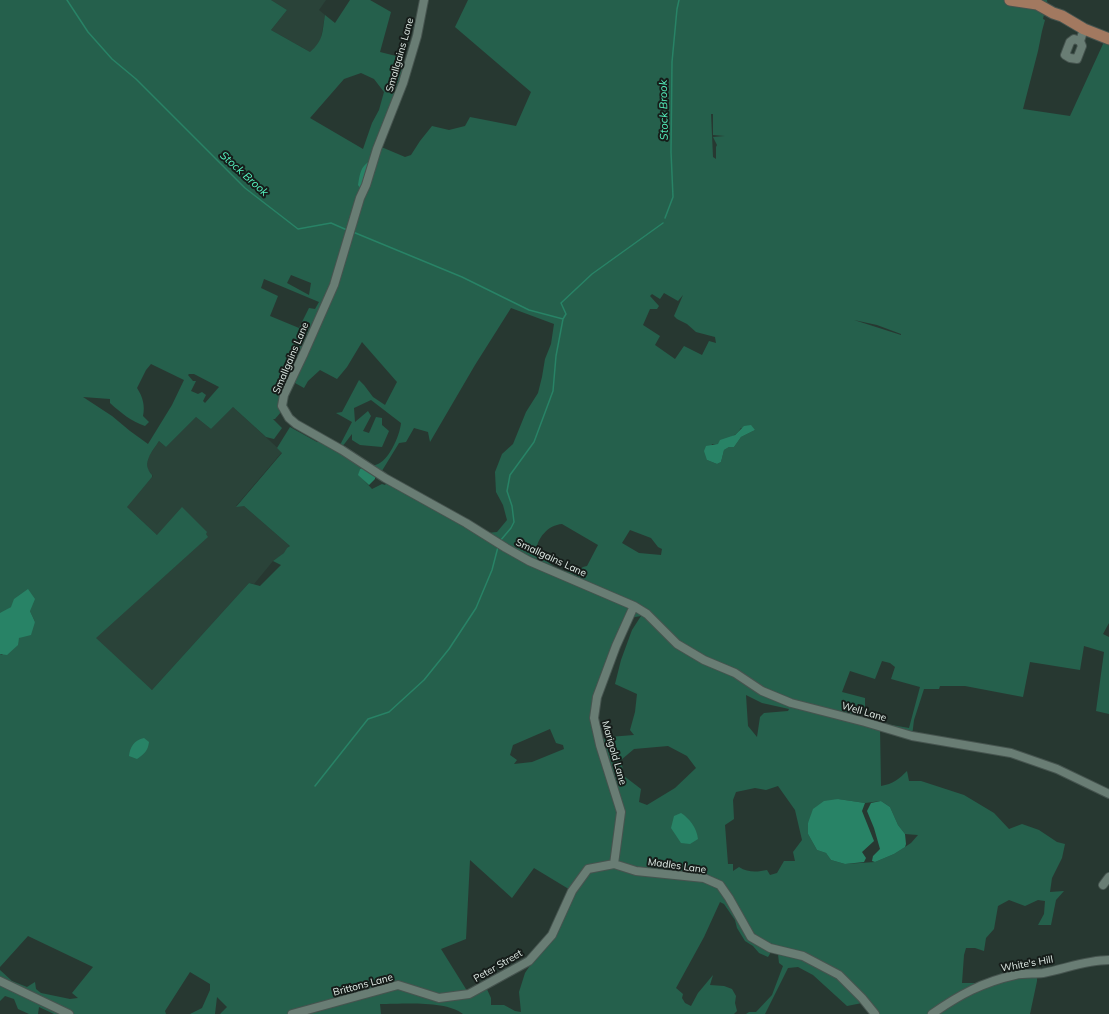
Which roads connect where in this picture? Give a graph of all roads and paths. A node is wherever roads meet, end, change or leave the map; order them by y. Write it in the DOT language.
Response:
graph roads {
  1 [pos="424,0"];
  2 [pos="1010,0"];
  3 [pos="1048,5"];
  4 [pos="1084,29"];
  5 [pos="1109,39"];
  6 [pos="1080,41"];
  7 [pos="634,606"];
  8 [pos="1109,794"];
  9 [pos="614,864"];
  10 [pos="1109,877"];
  11 [pos="1103,885"];
  12 [pos="1109,960"];
  13 [pos="0,981"];
  14 [pos="439,998"];
  15 [pos="69,1014"];
  16 [pos="292,1014"];
  17 [pos="875,1014"];
  18 [pos="932,1014"];
  1 -- 7 [label="street, Smallgains Lane"];
  2 -- 3 [label="main road"];
  3 -- 4 [label="main road"];
  4 -- 5 [label="main road"];
  4 -- 6 [label="street"];
  7 -- 8 [label="street, Well Lane"];
  7 -- 9 [label="street, Marigold Lane"];
  9 -- 14 [label="street, Peter Street"];
  9 -- 17 [label="street, Madles Lane"];
  10 -- 11 [label="street"];
  12 -- 18 [label="street, White's Hill"];
  13 -- 15 [label="street"];
  14 -- 16 [label="street, Brittons Lane"];
}
